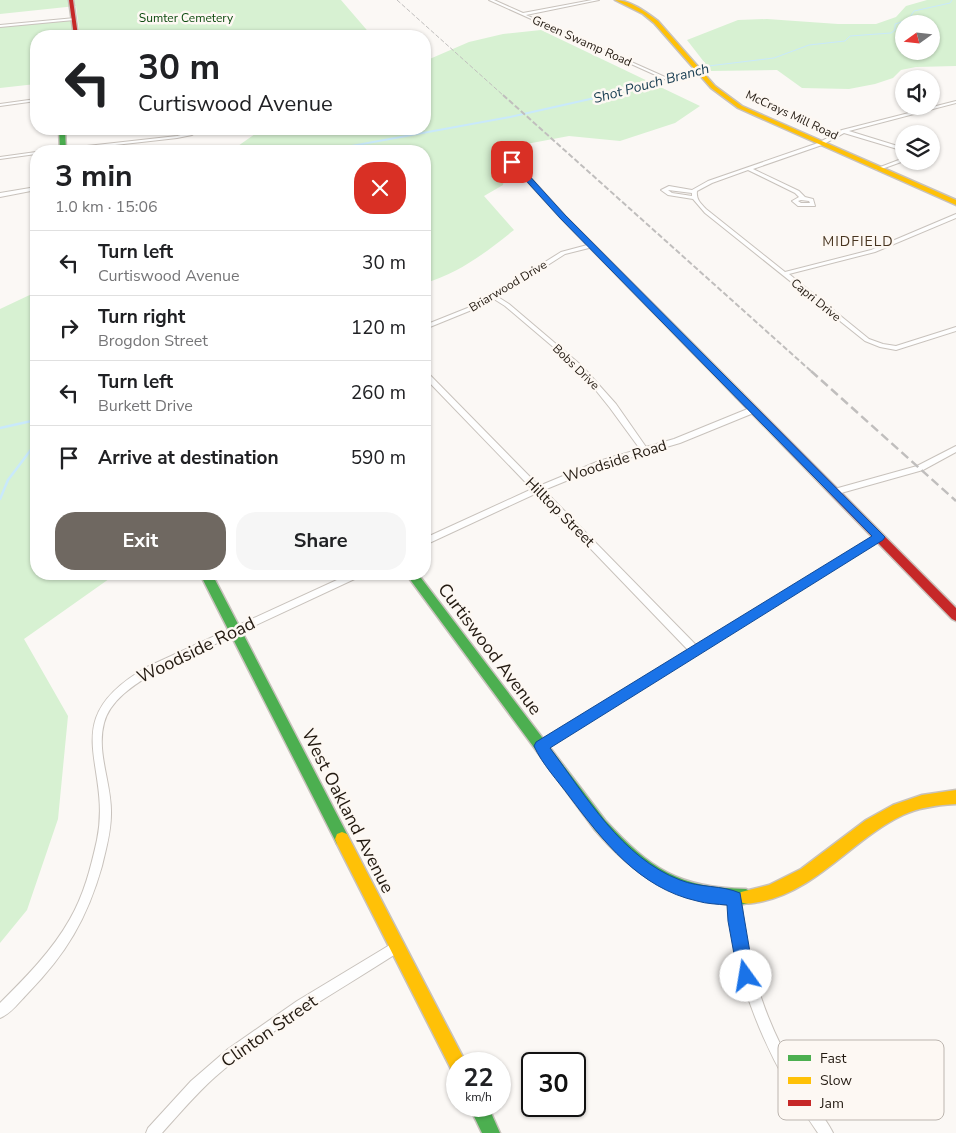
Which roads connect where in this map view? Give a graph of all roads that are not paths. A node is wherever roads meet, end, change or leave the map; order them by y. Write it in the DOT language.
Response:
graph roads {
  1 [pos="71,0"];
  2 [pos="491,0"];
  3 [pos="572,0"];
  4 [pos="597,0"];
  5 [pos="617,0"];
  6 [pos="580,3"];
  7 [pos="523,14"];
  8 [pos="74,19"];
  9 [pos="0,26"];
  10 [pos="75,30"];
  11 [pos="667,79"];
  12 [pos="30,101"];
  13 [pos="956,102"];
  14 [pos="0,105"];
  15 [pos="844,131"];
  16 [pos="186,135"];
  17 [pos="820,144"];
  18 [pos="110,145"];
  19 [pos="895,147"];
  20 [pos="30,154"];
  21 [pos="0,158"];
  22 [pos="512,162"];
  23 [pos="895,162"];
  24 [pos="749,169"];
  25 [pos="877,169"];
  26 [pos="30,190"];
  27 [pos="0,194"];
  28 [pos="803,198"];
  29 [pos="956,204"];
  30 [pos="956,216"];
  31 [pos="591,246"];
  32 [pos="784,274"];
  33 [pos="494,297"];
  34 [pos="431,325"];
  35 [pos="956,330"];
  36 [pos="431,380"];
  37 [pos="753,410"];
  38 [pos="956,449"];
  39 [pos="645,451"];
  40 [pos="537,490"];
  41 [pos="834,492"];
  42 [pos="880,537"];
  43 [pos="431,539"];
  44 [pos="209,580"];
  45 [pos="345,580"];
  46 [pos="416,580"];
  47 [pos="956,616"];
  48 [pos="235,630"];
  49 [pos="695,650"];
  50 [pos="540,746"];
  51 [pos="956,797"];
  52 [pos="735,898"];
  53 [pos="398,946"];
  54 [pos="0,1012"];
  55 [pos="451,1052"];
  56 [pos="778,1054"];
  57 [pos="484,1117"];
  58 [pos="817,1120"];
  59 [pos="153,1133"];
  60 [pos="492,1133"];
  61 [pos="826,1133"];
  1 -- 8 [label="street"];
  2 -- 7 [label="street, Green Swamp Road"];
  3 -- 6 [label="street"];
  4 -- 6 [label="street"];
  5 -- 17 [label="street, McCrays Mill Road"];
  6 -- 7 [label="street"];
  7 -- 11 [label="street, Green Swamp Road"];
  8 -- 9 [label="street"];
  8 -- 10 [label="street"];
  12 -- 14 [label="street"];
  13 -- 15 [label="street, Capri Drive"];
  15 -- 17 [label="street, Capri Drive"];
  15 -- 19 [label="street"];
  16 -- 18 [label="street"];
  17 -- 24 [label="street, Capri Drive"];
  17 -- 25 [label="street, McCrays Mill Road"];
  20 -- 21 [label="street"];
  22 -- 31 [label="street"];
  23 -- 25 [label="street"];
  24 -- 28 [label="street"];
  24 -- 32 [label="street, Capri Drive"];
  25 -- 29 [label="street, McCrays Mill Road"];
  26 -- 27 [label="street"];
  30 -- 32 [label="street"];
  31 -- 33 [label="street, Briarwood Drive"];
  31 -- 37 [label="street"];
  32 -- 35 [label="street, Capri Drive"];
  33 -- 34 [label="street, Briarwood Drive"];
  33 -- 39 [label="street, Bobs Drive"];
  36 -- 40 [label="street, Hilltop Street"];
  37 -- 39 [label="street, Woodside Road"];
  37 -- 41 [label="street"];
  38 -- 41 [label="street"];
  39 -- 40 [label="street, Woodside Road"];
  40 -- 43 [label="street, Woodside Road"];
  40 -- 49 [label="street, Hilltop Street"];
  41 -- 42 [label="street"];
  42 -- 47 [label="street"];
  42 -- 49 [label="street"];
  44 -- 48 [label="street, West Oakland Avenue"];
  45 -- 48 [label="street, Woodside Road"];
  46 -- 50 [label="street, Curtiswood Avenue"];
  48 -- 53 [label="street, West Oakland Avenue"];
  48 -- 54 [label="street, Woodside Road"];
  49 -- 50 [label="street"];
  50 -- 52 [label="street, Curtiswood Avenue"];
  51 -- 52 [label="street, Curtiswood Avenue"];
  52 -- 56 [label="street"];
  53 -- 55 [label="street, West Oakland Avenue"];
  53 -- 59 [label="street, Clinton Street"];
  57 -- 60 [label="street"];
  58 -- 61 [label="street"];
}
